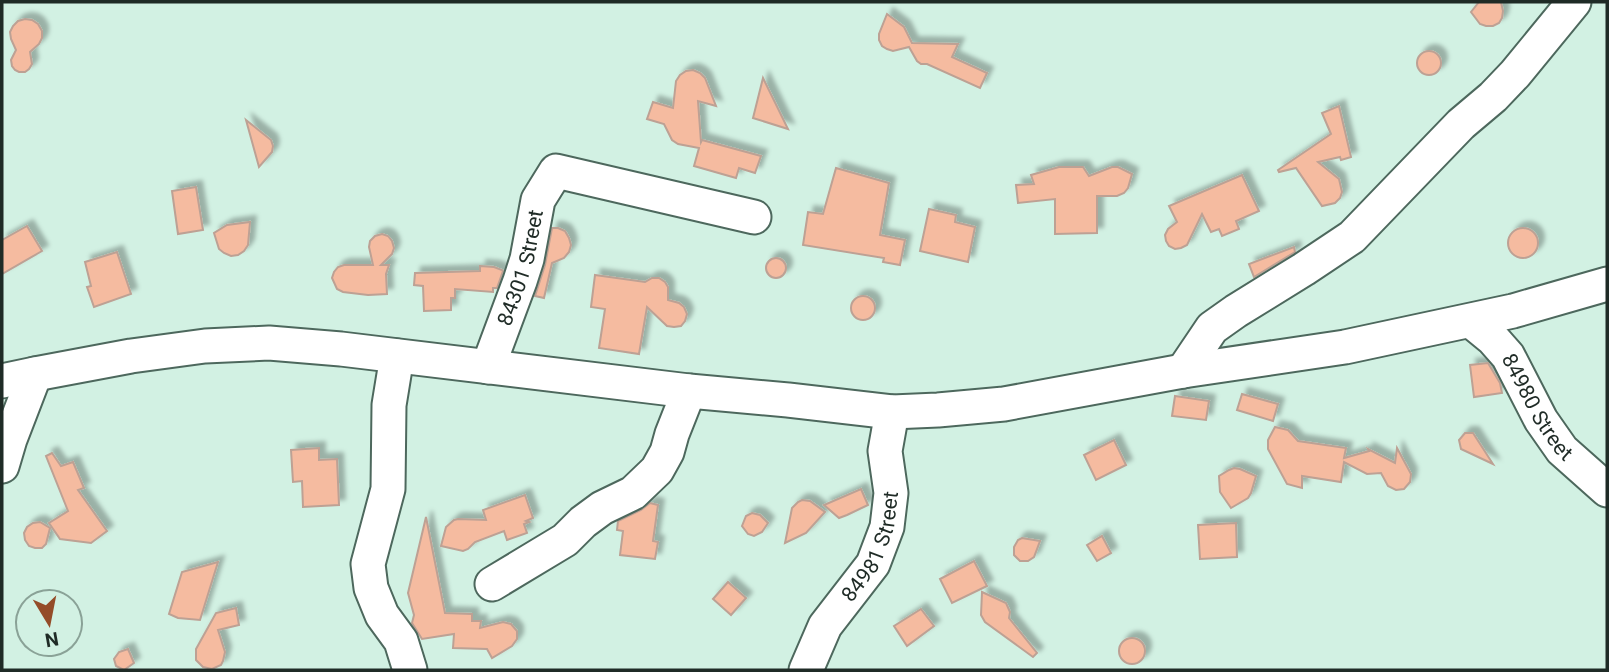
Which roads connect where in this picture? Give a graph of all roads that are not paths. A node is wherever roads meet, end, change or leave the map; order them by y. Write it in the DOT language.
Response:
graph roads {
  1 [pos="1574,2"];
  2 [pos="754,217"];
  3 [pos="1607,284"];
  4 [pos="1471,321"];
  5 [pos="397,356"];
  6 [pos="488,367"];
  7 [pos="1182,371"];
  8 [pos="35,373"];
  9 [pos="2,382"];
  10 [pos="688,391"];
  11 [pos="892,412"];
  12 [pos="2,466"];
  13 [pos="1607,490"];
  14 [pos="492,584"];
  15 [pos="410,670"];
  16 [pos="806,670"];
  1 -- 7 [label="street"];
  2 -- 6 [label="street, 84301 Street"];
  3 -- 4 [label="street"];
  4 -- 7 [label="street"];
  4 -- 13 [label="street, 84980 Street"];
  5 -- 6 [label="street"];
  5 -- 8 [label="street"];
  5 -- 15 [label="street"];
  6 -- 10 [label="street"];
  7 -- 11 [label="street"];
  8 -- 9 [label="street"];
  8 -- 12 [label="street"];
  10 -- 11 [label="street"];
  10 -- 14 [label="street"];
  11 -- 16 [label="street, 84981 Street"];
}
